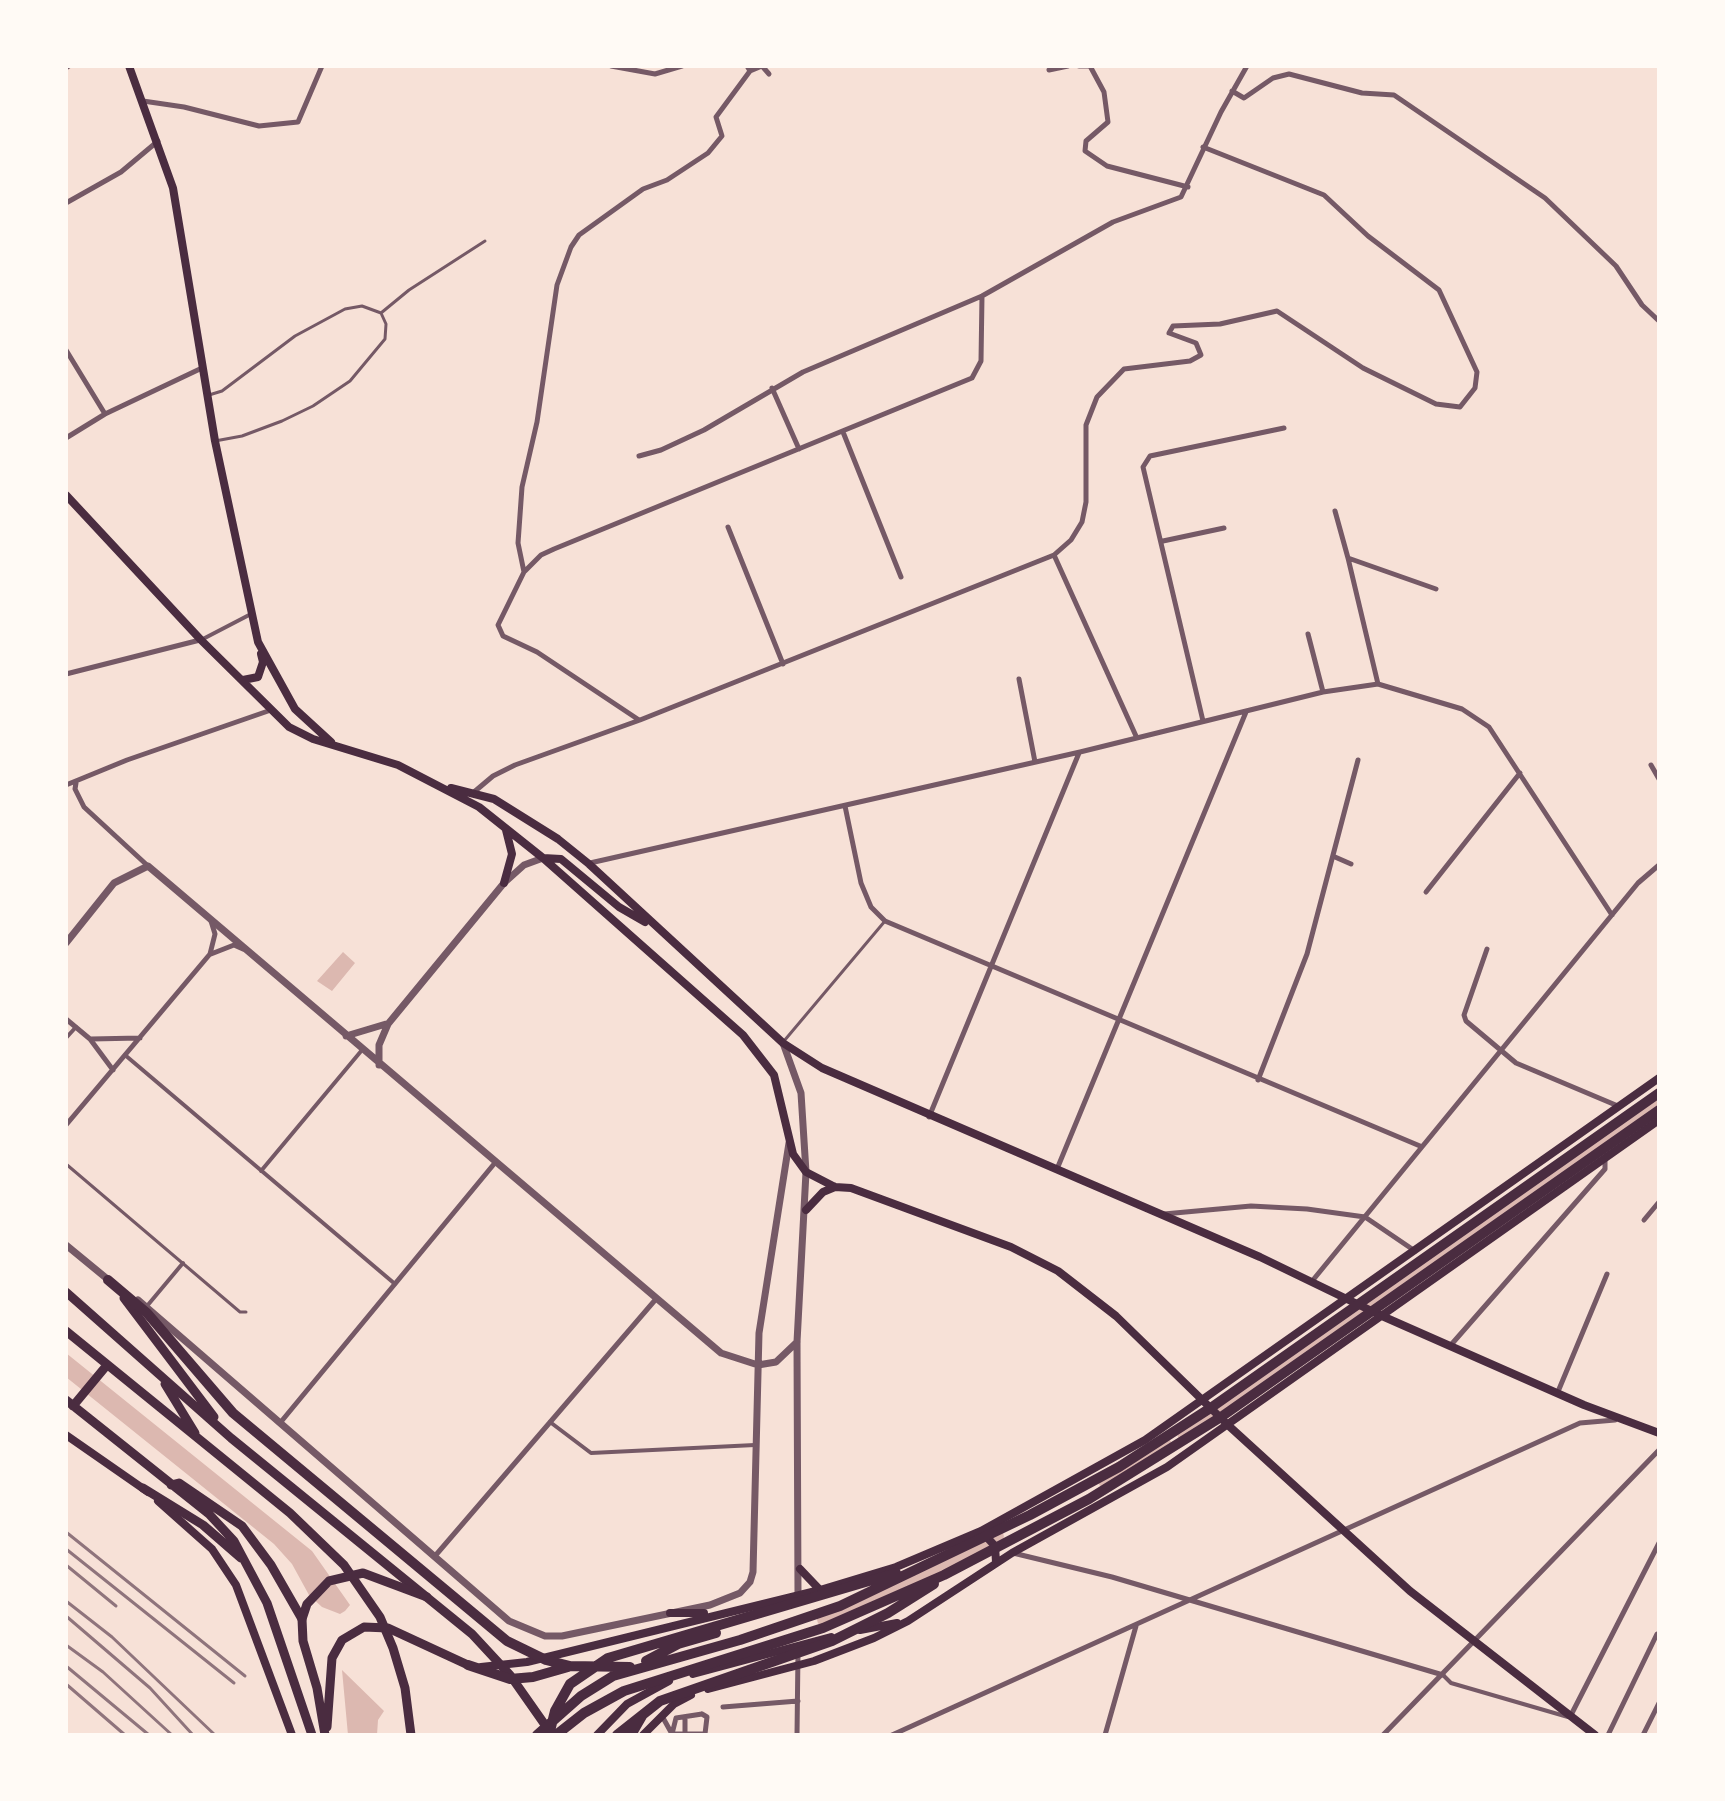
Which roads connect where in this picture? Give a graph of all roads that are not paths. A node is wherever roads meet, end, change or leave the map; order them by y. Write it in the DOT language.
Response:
graph roads {
  1 [pos="129,66"];
  2 [pos="322,66"];
  3 [pos="611,66"];
  4 [pos="682,66"];
  5 [pos="1068,66"];
  6 [pos="1079,66"];
  7 [pos="1090,66"];
  8 [pos="1247,66"];
  9 [pos="748,68"];
  10 [pos="627,69"];
  11 [pos="1049,70"];
  12 [pos="769,74"];
  13 [pos="1232,91"];
  14 [pos="143,101"];
  15 [pos="158,141"];
  16 [pos="1203,147"];
  17 [pos="1188,187"];
  18 [pos="66,203"];
  19 [pos="485,241"];
  20 [pos="982,296"];
  21 [pos="381,313"];
  22 [pos="1659,321"];
  23 [pos="66,350"];
  24 [pos="203,368"];
  25 [pos="772,388"];
  26 [pos="208,395"];
  27 [pos="105,414"];
  28 [pos="1284,428"];
  29 [pos="843,432"];
  30 [pos="66,438"];
  31 [pos="215,441"];
  32 [pos="799,449"];
  33 [pos="639,456"];
  34 [pos="66,495"];
  35 [pos="1335,511"];
  36 [pos="728,527"];
  37 [pos="1224,528"];
  38 [pos="1163,541"];
  39 [pos="1054,555"];
  40 [pos="1348,558"];
  41 [pos="524,572"];
  42 [pos="901,577"];
  43 [pos="1436,589"];
  44 [pos="251,614"];
  45 [pos="1308,634"];
  46 [pos="201,640"];
  47 [pos="258,642"];
  48 [pos="783,664"];
  49 [pos="66,674"];
  50 [pos="1019,679"];
  51 [pos="243,680"];
  52 [pos="1378,684"];
  53 [pos="1323,692"];
  54 [pos="271,710"];
  55 [pos="1246,712"];
  56 [pos="640,720"];
  57 [pos="1203,721"];
  58 [pos="1136,736"];
  59 [pos="334,745"];
  60 [pos="1080,752"];
  61 [pos="1358,760"];
  62 [pos="1035,762"];
  63 [pos="1651,765"];
  64 [pos="1520,773"];
  65 [pos="1659,779"];
  66 [pos="76,782"];
  67 [pos="66,785"];
  68 [pos="446,787"];
  69 [pos="474,792"];
  70 [pos="845,806"];
  71 [pos="506,829"];
  72 [pos="1335,857"];
  73 [pos="543,858"];
  74 [pos="589,864"];
  75 [pos="1351,864"];
  76 [pos="1659,865"];
  77 [pos="148,866"];
  78 [pos="504,883"];
  79 [pos="1426,892"];
  80 [pos="1612,915"];
  81 [pos="211,920"];
  82 [pos="885,921"];
  83 [pos="659,931"];
  84 [pos="66,943"];
  85 [pos="1487,949"];
  86 [pos="246,950"];
  87 [pos="210,954"];
  88 [pos="993,967"];
  89 [pos="66,1019"];
  90 [pos="1117,1020"];
  91 [pos="388,1024"];
  92 [pos="76,1027"];
  93 [pos="346,1036"];
  94 [pos="66,1038"];
  95 [pos="140,1038"];
  96 [pos="90,1039"];
  97 [pos="783,1043"];
  98 [pos="362,1050"];
  99 [pos="1499,1051"];
  100 [pos="125,1055"];
  101 [pos="379,1065"];
  102 [pos="113,1070"];
  103 [pos="1659,1078"];
  104 [pos="1258,1080"];
  105 [pos="1659,1093"];
  106 [pos="1619,1106"];
  107 [pos="929,1117"];
  108 [pos="1659,1118"];
  109 [pos="66,1125"];
  110 [pos="789,1141"];
  111 [pos="1420,1146"];
  112 [pos="1604,1159"];
  113 [pos="66,1164"];
  114 [pos="494,1164"];
  115 [pos="1057,1170"];
  116 [pos="261,1171"];
  117 [pos="806,1172"];
  118 [pos="835,1187"];
  119 [pos="1659,1202"];
  120 [pos="806,1210"];
  121 [pos="1159,1214"];
  122 [pos="1365,1217"];
  123 [pos="1644,1220"];
  124 [pos="66,1245"];
  125 [pos="1416,1251"];
  126 [pos="183,1263"];
  127 [pos="1607,1274"];
  128 [pos="108,1280"];
  129 [pos="1313,1280"];
  130 [pos="395,1284"];
  131 [pos="66,1292"];
  132 [pos="656,1299"];
  133 [pos="1348,1299"];
  134 [pos="147,1306"];
  135 [pos="246,1312"];
  136 [pos="1382,1316"];
  137 [pos="66,1331"];
  138 [pos="797,1342"];
  139 [pos="1450,1346"];
  140 [pos="107,1365"];
  141 [pos="758,1365"];
  142 [pos="153,1368"];
  143 [pos="1557,1394"];
  144 [pos="1204,1399"];
  145 [pos="70,1403"];
  146 [pos="1584,1405"];
  147 [pos="1588,1419"];
  148 [pos="1618,1420"];
  149 [pos="550,1422"];
  150 [pos="280,1423"];
  151 [pos="1229,1426"];
  152 [pos="1659,1433"];
  153 [pos="66,1435"];
  154 [pos="231,1438"];
  155 [pos="1145,1440"];
  156 [pos="202,1442"];
  157 [pos="757,1445"];
  158 [pos="1659,1450"];
  159 [pos="1167,1467"];
  160 [pos="171,1485"];
  161 [pos="143,1488"];
  162 [pos="994,1524"];
  163 [pos="981,1531"];
  164 [pos="1346,1531"];
  165 [pos="992,1536"];
  166 [pos="1659,1543"];
  167 [pos="998,1546"];
  168 [pos="1012,1553"];
  169 [pos="435,1556"];
  170 [pos="996,1562"];
  171 [pos="249,1564"];
  172 [pos="921,1565"];
  173 [pos="896,1567"];
  174 [pos="800,1569"];
  175 [pos="944,1575"];
  176 [pos="820,1590"];
  177 [pos="1166,1595"];
  178 [pos="798,1596"];
  179 [pos="427,1597"];
  180 [pos="1189,1602"];
  181 [pos="928,1608"];
  182 [pos="711,1609"];
  183 [pos="1170,1611"];
  184 [pos="670,1613"];
  185 [pos="694,1613"];
  186 [pos="302,1619"];
  187 [pos="908,1621"];
  188 [pos="673,1625"];
  189 [pos="1136,1626"];
  190 [pos="1657,1634"];
  191 [pos="1474,1642"];
  192 [pos="798,1645"];
  193 [pos="603,1660"];
  194 [pos="468,1665"];
  195 [pos="799,1666"];
  196 [pos="636,1667"];
  197 [pos="1443,1675"];
  198 [pos="798,1701"];
  199 [pos="1659,1703"];
  200 [pos="723,1707"];
  201 [pos="645,1711"];
  202 [pos="661,1715"];
  203 [pos="685,1717"];
  204 [pos="1570,1718"];
  205 [pos="552,1733"];
  206 [pos="672,1734"];
  207 [pos="685,1734"];
  208 [pos="292,1735"];
  209 [pos="312,1735"];
  210 [pos="326,1735"];
  211 [pos="411,1735"];
  212 [pos="537,1735"];
  213 [pos="597,1735"];
  214 [pos="617,1735"];
  215 [pos="631,1735"];
  216 [pos="643,1735"];
  217 [pos="797,1735"];
  218 [pos="892,1735"];
  219 [pos="1105,1735"];
  220 [pos="1383,1735"];
  221 [pos="1595,1735"];
  222 [pos="1608,1735"];
  223 [pos="1643,1735"];
  1 -- 14 [label="main road"];
  2 -- 14 [label="street"];
  3 -- 10 [label="street"];
  4 -- 10 [label="street"];
  5 -- 11 [label="street"];
  6 -- 7 [label="street"];
  7 -- 17 [label="street"];
  8 -- 13 [label="street"];
  9 -- 12 [label="street"];
  9 -- 41 [label="street"];
  13 -- 16 [label="street"];
  13 -- 22 [label="street"];
  14 -- 15 [label="main road"];
  15 -- 18 [label="street"];
  15 -- 24 [label="main road"];
  16 -- 17 [label="street"];
  16 -- 39 [label="street"];
  17 -- 20 [label="street"];
  19 -- 21 [label="lane"];
  20 -- 25 [label="street"];
  20 -- 29 [label="street"];
  21 -- 26 [label="lane"];
  21 -- 31 [label="lane"];
  23 -- 27 [label="street"];
  24 -- 26 [label="main road"];
  24 -- 27 [label="street"];
  25 -- 32 [label="street"];
  25 -- 33 [label="street"];
  26 -- 31 [label="main road"];
  27 -- 30 [label="street"];
  28 -- 38 [label="street"];
  29 -- 32 [label="street"];
  29 -- 42 [label="street"];
  31 -- 44 [label="main road"];
  32 -- 41 [label="street"];
  34 -- 46 [label="main road"];
  35 -- 40 [label="street"];
  36 -- 48 [label="street"];
  37 -- 38 [label="street"];
  38 -- 57 [label="street"];
  39 -- 48 [label="street"];
  39 -- 58 [label="street"];
  40 -- 43 [label="street"];
  40 -- 52 [label="street"];
  41 -- 56 [label="street"];
  44 -- 46 [label="street"];
  44 -- 47 [label="main road"];
  45 -- 53 [label="street"];
  46 -- 49 [label="street"];
  46 -- 51 [label="main road"];
  47 -- 51 [label="main road"];
  47 -- 59 [label="main road"];
  48 -- 56 [label="street"];
  50 -- 62 [label="street"];
  51 -- 54 [label="main road"];
  52 -- 53 [label="street"];
  52 -- 64 [label="street"];
  53 -- 55 [label="street"];
  54 -- 59 [label="main road"];
  54 -- 66 [label="street"];
  55 -- 57 [label="street"];
  55 -- 90 [label="street"];
  56 -- 69 [label="street"];
  57 -- 58 [label="street"];
  58 -- 60 [label="street"];
  59 -- 68 [label="main road"];
  60 -- 62 [label="street"];
  60 -- 88 [label="street"];
  61 -- 72 [label="street"];
  62 -- 70 [label="street"];
  63 -- 65 [label="street"];
  64 -- 79 [label="street"];
  64 -- 80 [label="street"];
  66 -- 67 [label="street"];
  66 -- 77 [label="street"];
  68 -- 69 [label="main road"];
  68 -- 71 [label="main road"];
  69 -- 74 [label="main road"];
  70 -- 74 [label="street"];
  70 -- 82 [label="street"];
  71 -- 73 [label="main road"];
  71 -- 78 [label="main road"];
  72 -- 75 [label="street"];
  72 -- 104 [label="street"];
  73 -- 78 [label="street"];
  73 -- 83 [label="main road"];
  73 -- 110 [label="main road"];
  74 -- 83 [label="main road"];
  76 -- 80 [label="street"];
  77 -- 81 [label="street"];
  77 -- 84 [label="street"];
  78 -- 91 [label="street"];
  80 -- 99 [label="street"];
  81 -- 86 [label="street"];
  81 -- 87 [label="street"];
  82 -- 88 [label="street"];
  82 -- 97 [label="lane"];
  83 -- 97 [label="main road"];
  85 -- 99 [label="street"];
  86 -- 87 [label="street"];
  86 -- 93 [label="street"];
  87 -- 95 [label="street"];
  88 -- 90 [label="street"];
  88 -- 107 [label="street"];
  89 -- 92 [label="street"];
  90 -- 104 [label="street"];
  90 -- 115 [label="street"];
  91 -- 93 [label="street"];
  91 -- 101 [label="street"];
  92 -- 94 [label="street"];
  92 -- 96 [label="street"];
  93 -- 98 [label="street"];
  95 -- 96 [label="street"];
  95 -- 100 [label="street"];
  96 -- 102 [label="street"];
  97 -- 107 [label="main road"];
  97 -- 117 [label="street"];
  98 -- 101 [label="street"];
  98 -- 116 [label="street"];
  99 -- 106 [label="street"];
  99 -- 111 [label="street"];
  100 -- 102 [label="street"];
  100 -- 116 [label="street"];
  101 -- 114 [label="street"];
  102 -- 109 [label="street"];
  103 -- 106 [label="main road"];
  104 -- 111 [label="street"];
  105 -- 172 [label="highway"];
  106 -- 108 [label="street"];
  106 -- 125 [label="main road"];
  107 -- 115 [label="main road"];
  108 -- 112 [label="main road"];
  108 -- 175 [label="highway"];
  110 -- 117 [label="main road"];
  110 -- 141 [label="street"];
  111 -- 122 [label="street"];
  112 -- 136 [label="main road"];
  112 -- 139 [label="street"];
  113 -- 126 [label="lane"];
  114 -- 130 [label="street"];
  114 -- 132 [label="street"];
  115 -- 121 [label="main road"];
  116 -- 130 [label="street"];
  117 -- 118 [label="main road"];
  117 -- 120 [label="street"];
  118 -- 120 [label="main road"];
  118 -- 144 [label="main road"];
  119 -- 123 [label="street"];
  120 -- 138 [label="street"];
  121 -- 122 [label="street"];
  121 -- 129 [label="main road"];
  122 -- 125 [label="street"];
  122 -- 129 [label="street"];
  124 -- 128 [label="street"];
  125 -- 133 [label="main road"];
  126 -- 134 [label="street"];
  126 -- 135 [label="lane"];
  127 -- 143 [label="street"];
  128 -- 134 [label="street"];
  128 -- 154 [label="main road"];
  128 -- 196 [label="highway"];
  129 -- 133 [label="main road"];
  130 -- 150 [label="street"];
  131 -- 142 [label="main road"];
  132 -- 141 [label="street"];
  132 -- 149 [label="street"];
  133 -- 136 [label="main road"];
  133 -- 144 [label="main road"];
  134 -- 150 [label="street"];
  136 -- 139 [label="main road"];
  136 -- 151 [label="main road"];
  137 -- 140 [label="main road"];
  138 -- 141 [label="street"];
  138 -- 174 [label="street"];
  139 -- 143 [label="main road"];
  140 -- 145 [label="main road"];
  140 -- 156 [label="main road"];
  141 -- 157 [label="street"];
  142 -- 154 [label="main road"];
  142 -- 156 [label="main road"];
  143 -- 146 [label="main road"];
  144 -- 151 [label="main road"];
  144 -- 155 [label="main road"];
  145 -- 160 [label="main road"];
  146 -- 147 [label="street"];
  146 -- 148 [label="main road"];
  147 -- 148 [label="street"];
  147 -- 164 [label="street"];
  148 -- 152 [label="main road"];
  149 -- 157 [label="street"];
  149 -- 169 [label="street"];
  150 -- 169 [label="street"];
  151 -- 159 [label="main road"];
  151 -- 164 [label="main road"];
  153 -- 161 [label="main road"];
  154 -- 179 [label="main road"];
  155 -- 159 [label="main road"];
  155 -- 162 [label="main road"];
  156 -- 211 [label="main road"];
  157 -- 182 [label="street"];
  158 -- 191 [label="street"];
  159 -- 168 [label="main road"];
  160 -- 171 [label="main road"];
  160 -- 186 [label="main road"];
  161 -- 171 [label="main road"];
  161 -- 208 [label="main road"];
  162 -- 163 [label="main road"];
  162 -- 165 [label="main road"];
  163 -- 165 [label="main road"];
  163 -- 173 [label="main road"];
  164 -- 180 [label="street"];
  164 -- 191 [label="main road"];
  165 -- 167 [label="main road"];
  166 -- 204 [label="street"];
  167 -- 168 [label="main road"];
  167 -- 170 [label="main road"];
  168 -- 170 [label="main road"];
  168 -- 177 [label="street"];
  169 -- 184 [label="street"];
  170 -- 181 [label="main road"];
  171 -- 209 [label="main road"];
  172 -- 193 [label="highway"];
  172 -- 196 [label="highway"];
  173 -- 176 [label="main road"];
  173 -- 181 [label="main road"];
  173 -- 205 [label="highway"];
  174 -- 176 [label="main road"];
  174 -- 178 [label="street"];
  175 -- 201 [label="highway"];
  175 -- 205 [label="highway"];
  176 -- 178 [label="main road"];
  177 -- 180 [label="street"];
  177 -- 183 [label="street"];
  178 -- 182 [label="main road"];
  179 -- 186 [label="main road"];
  179 -- 205 [label="main road"];
  180 -- 183 [label="street"];
  180 -- 197 [label="street"];
  181 -- 187 [label="main road"];
  182 -- 184 [label="street"];
  182 -- 185 [label="main road"];
  182 -- 188 [label="main road"];
  183 -- 189 [label="street"];
  184 -- 185 [label="main road"];
  185 -- 188 [label="main road"];
  186 -- 210 [label="main road"];
  187 -- 192 [label="main road"];
  187 -- 195 [label="main road"];
  188 -- 194 [label="main road"];
  189 -- 218 [label="street"];
  189 -- 219 [label="street"];
  190 -- 222 [label="street"];
  191 -- 197 [label="street"];
  191 -- 204 [label="main road"];
  192 -- 195 [label="street"];
  192 -- 213 [label="main road"];
  193 -- 194 [label="highway"];
  193 -- 205 [label="highway"];
  194 -- 210 [label="main road"];
  195 -- 198 [label="street"];
  195 -- 202 [label="main road"];
  196 -- 212 [label="highway"];
  197 -- 204 [label="street"];
  197 -- 220 [label="street"];
  198 -- 200 [label="street"];
  198 -- 217 [label="street"];
  199 -- 223 [label="street"];
  201 -- 214 [label="highway"];
  201 -- 215 [label="highway"];
  202 -- 206 [label="street"];
  202 -- 216 [label="main road"];
  203 -- 206 [label="street"];
  203 -- 207 [label="street"];
  203 -- 207 [label="street"];
  204 -- 221 [label="main road"];
  206 -- 207 [label="street"];
}
